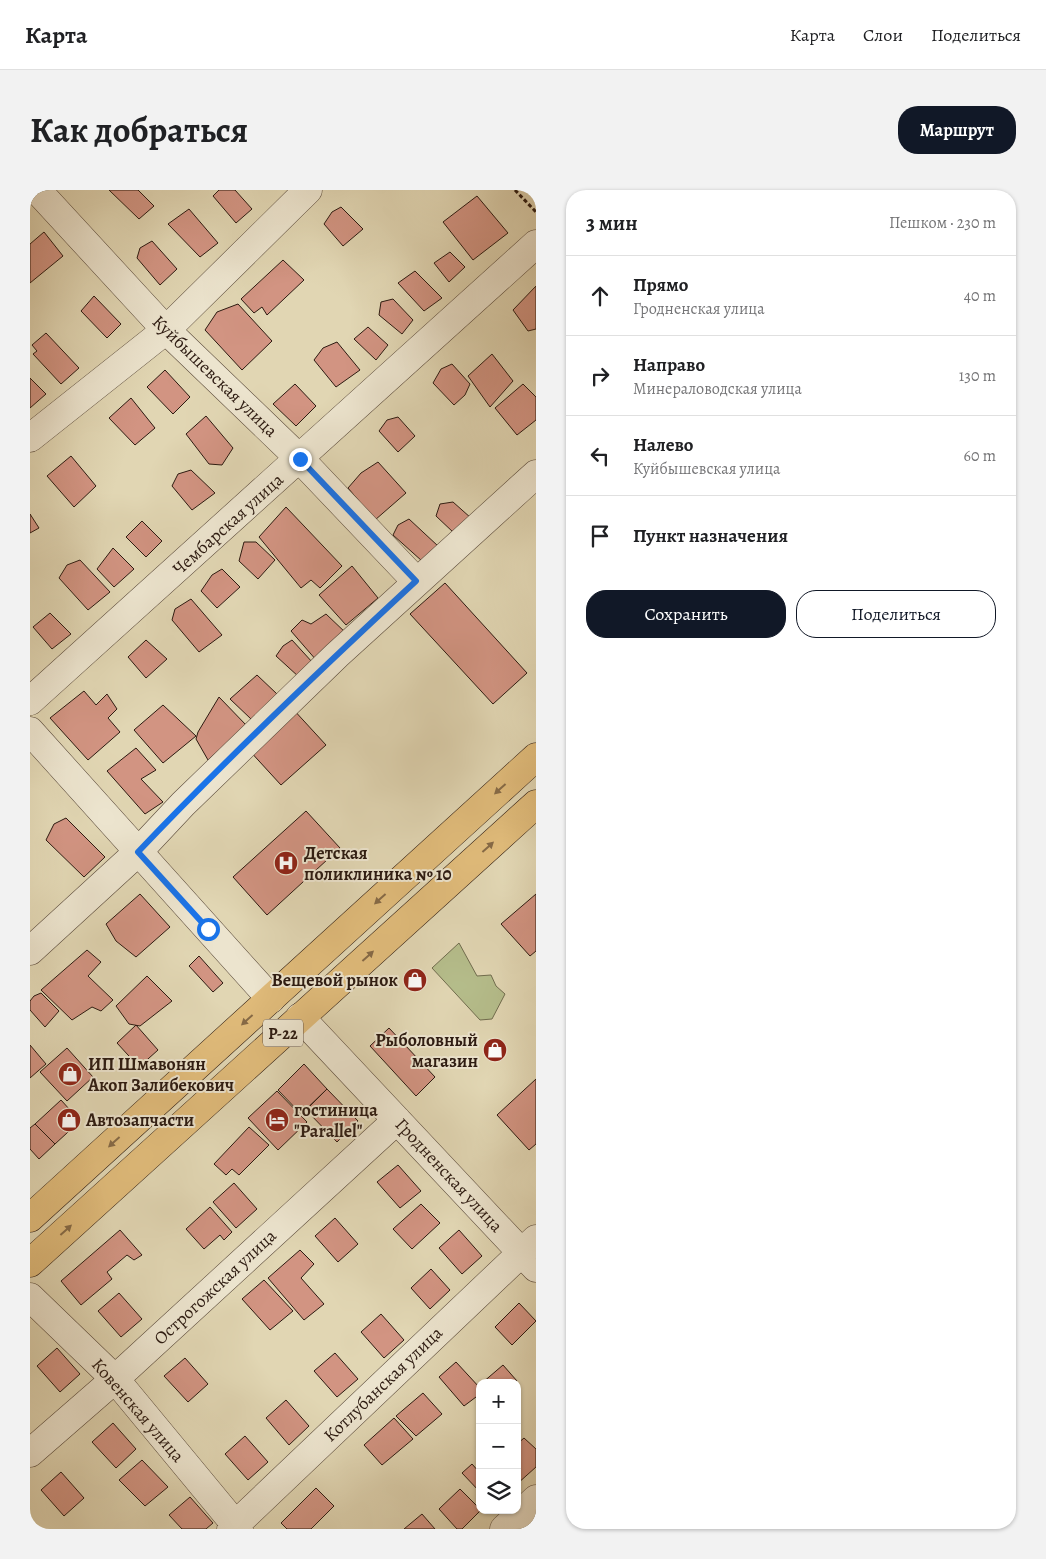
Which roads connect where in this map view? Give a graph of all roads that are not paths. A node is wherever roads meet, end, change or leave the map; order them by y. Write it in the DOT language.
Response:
graph roads {
  1 [pos="308,190"];
  2 [pos="37,193"];
  3 [pos="536,244"];
  4 [pos="166,330"];
  5 [pos="30,438"];
  6 [pos="300,459"];
  7 [pos="536,474"];
  8 [pos="416,581"];
  9 [pos="30,701"];
  10 [pos="30,731"];
  11 [pos="536,756"];
  12 [pos="536,804"];
  13 [pos="138,852"];
  14 [pos="30,952"];
  15 [pos="271,998"];
  16 [pos="300,1017"];
  17 [pos="397,1120"];
  18 [pos="30,1218"];
  19 [pos="531,1253"];
  20 [pos="30,1262"];
  21 [pos="30,1296"];
  22 [pos="114,1379"];
  23 [pos="30,1453"];
  24 [pos="536,1499"];
  25 [pos="235,1528"];
  26 [pos="504,1529"];
  1 -- 4 [label="street"];
  2 -- 4 [label="street, Куйбышевская улица"];
  3 -- 6 [label="street, Чембарская улица"];
  4 -- 5 [label="street"];
  4 -- 6 [label="street, Куйбышевская улица"];
  6 -- 8 [label="street, Куйбышевская улица"];
  6 -- 9 [label="street, Чембарская улица"];
  7 -- 8 [label="street"];
  8 -- 13 [label="street"];
  10 -- 13 [label="street"];
  11 -- 15 [label="highway, Р-22, one-way"];
  16 -- 12 [label="highway, Р-22, one-way"];
  13 -- 14 [label="street"];
  13 -- 15 [label="street"];
  15 -- 18 [label="highway, Р-22, one-way"];
  16 -- 17 [label="street, Гродненская улица"];
  20 -- 16 [label="highway, Р-22, one-way"];
  17 -- 19 [label="street, Гродненская улица"];
  17 -- 22 [label="street, Острогожская улица"];
  19 -- 25 [label="street, Котлубанская улица"];
  21 -- 22 [label="street, Ковенская улица"];
  22 -- 23 [label="street, Острогожская улица"];
  22 -- 25 [label="street, Ковенская улица"];
  24 -- 26 [label="street"];
}
